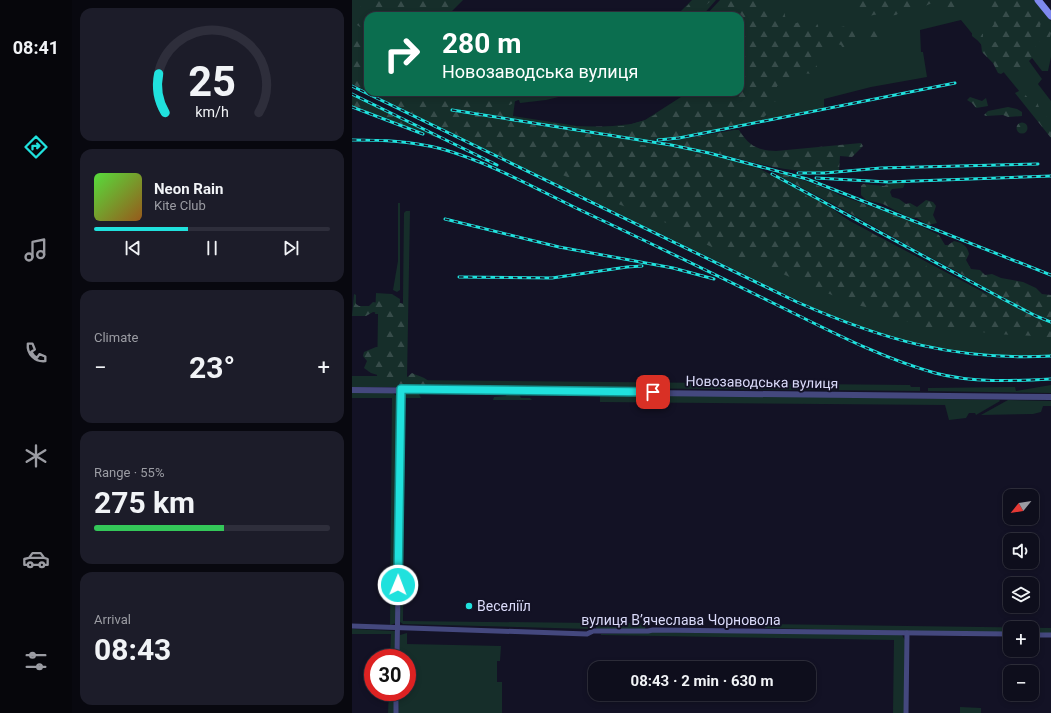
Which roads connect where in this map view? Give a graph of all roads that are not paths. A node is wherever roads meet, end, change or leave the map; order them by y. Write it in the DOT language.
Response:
graph roads {
  1 [pos="1038,0"];
  2 [pos="1051,16"];
  3 [pos="401,389"];
  4 [pos="352,390"];
  5 [pos="1051,397"];
  6 [pos="352,626"];
  7 [pos="397,628"];
  8 [pos="906,633"];
  9 [pos="1003,634"];
  10 [pos="1039,635"];
  11 [pos="1051,635"];
  12 [pos="397,649"];
  13 [pos="396,701"];
  14 [pos="396,713"];
  15 [pos="906,713"];
  1 -- 2 [label="main road"];
  3 -- 4 [label="street, Новозаводська вулиця"];
  3 -- 5 [label="street, Новозаводська вулиця"];
  3 -- 7 [label="street"];
  6 -- 7 [label="street, вулиця Вʼячеслава Чорновола"];
  7 -- 8 [label="street, вулиця Вʼячеслава Чорновола"];
  7 -- 12 [label="street"];
  8 -- 9 [label="street, вулиця Вʼячеслава Чорновола"];
  8 -- 15 [label="street"];
  10 -- 11 [label="street"];
  13 -- 14 [label="street"];
}
